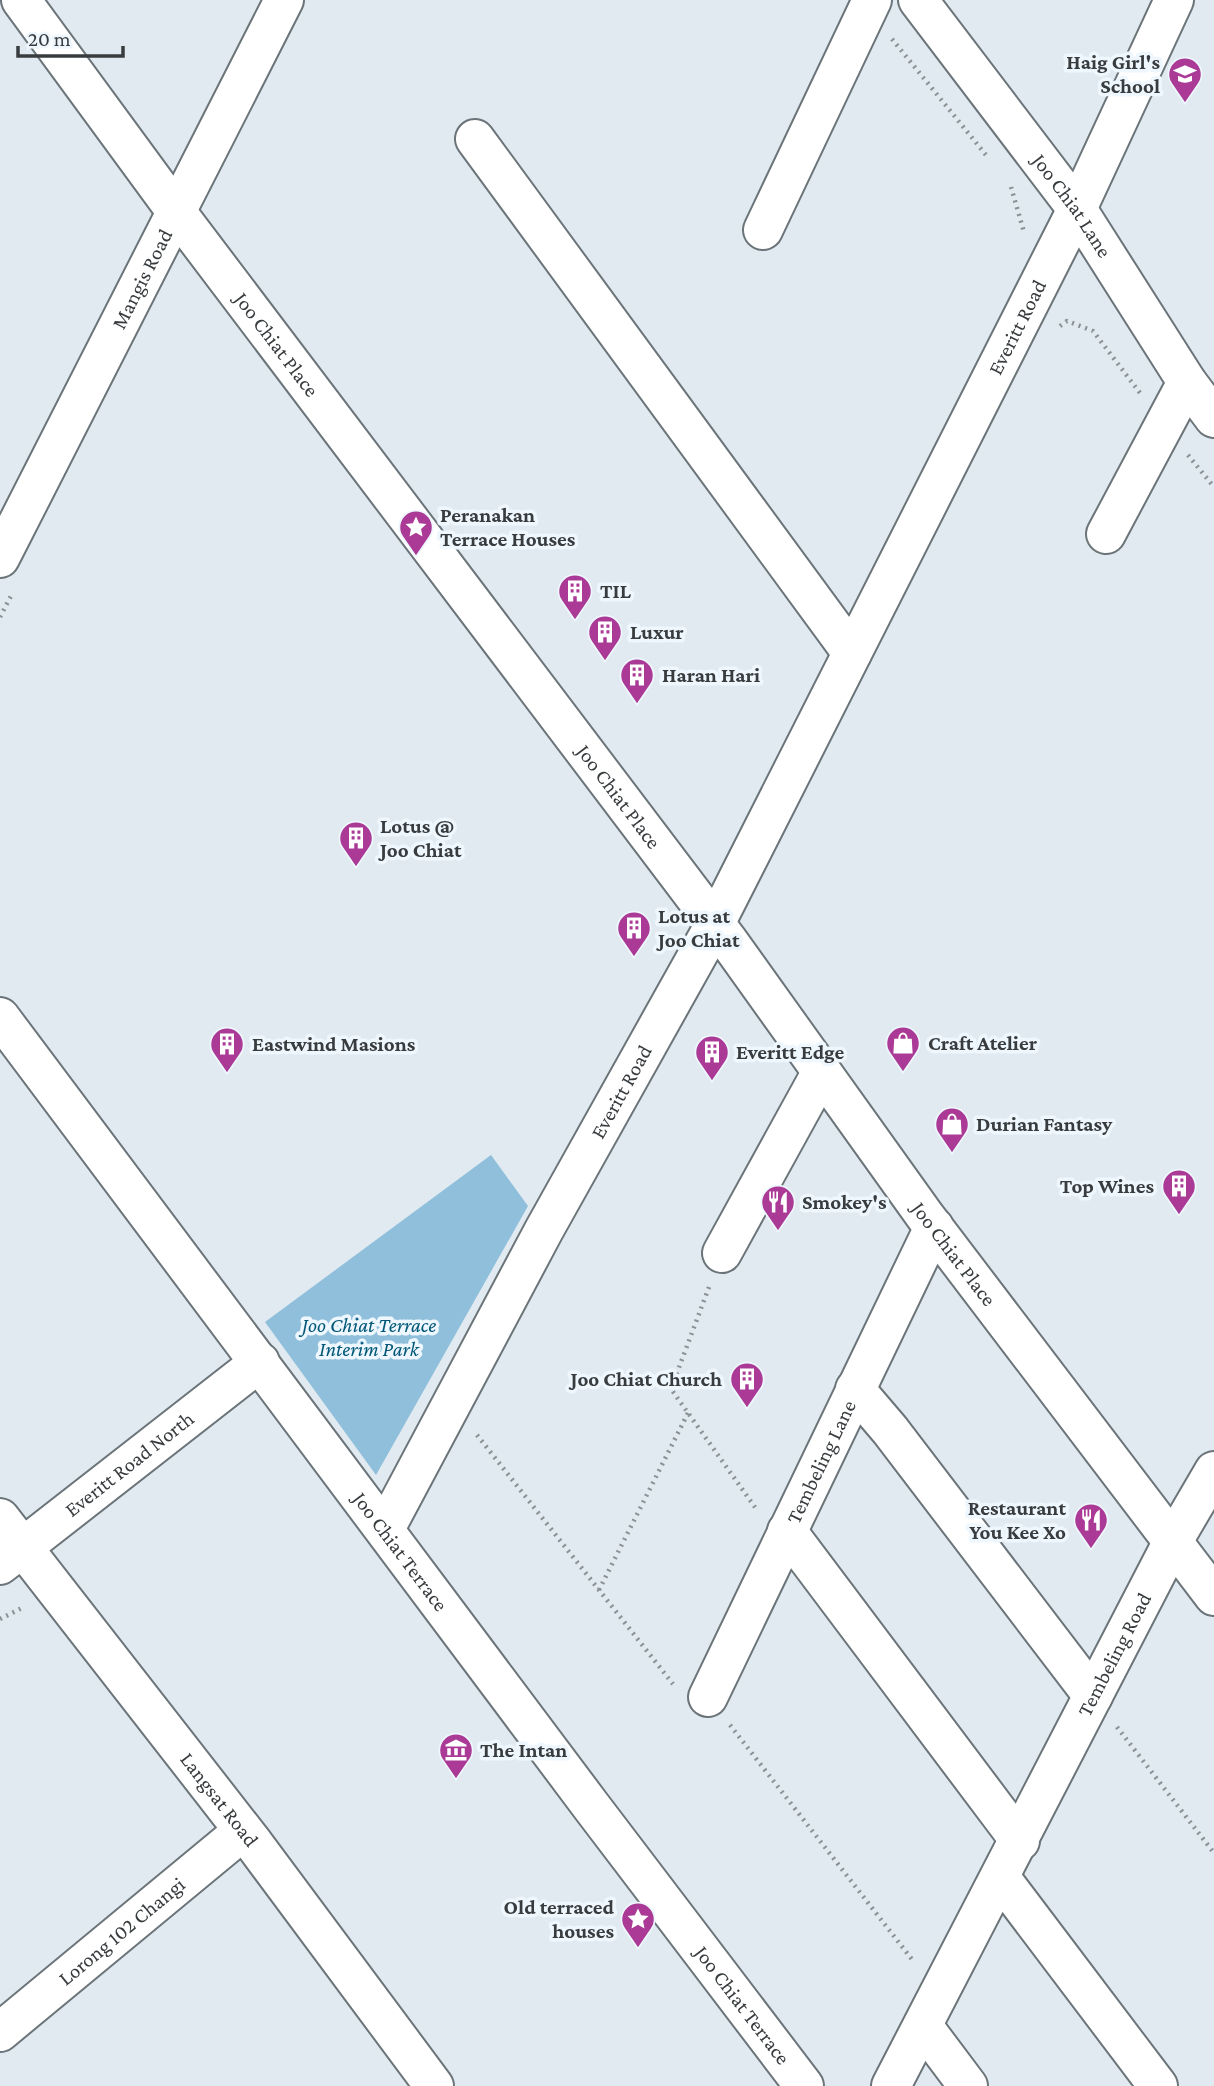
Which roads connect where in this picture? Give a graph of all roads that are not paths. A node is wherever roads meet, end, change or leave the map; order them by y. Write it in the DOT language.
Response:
graph roads {
  1 [pos="21,0"];
  2 [pos="284,0"];
  3 [pos="918,0"];
  4 [pos="1174,0"];
  5 [pos="870,5"];
  6 [pos="475,139"];
  7 [pos="1077,209"];
  8 [pos="175,210"];
  9 [pos="764,230"];
  10 [pos="1187,382"];
  11 [pos="1214,418"];
  12 [pos="1106,534"];
  13 [pos="0,558"];
  14 [pos="852,653"];
  15 [pos="715,924"];
  16 [pos="0,1017"];
  17 [pos="821,1073"];
  18 [pos="934,1227"];
  19 [pos="722,1253"];
  20 [pos="260,1362"];
  21 [pos="855,1389"];
  22 [pos="1214,1471"];
  23 [pos="773,1522"];
  24 [pos="385,1529"];
  25 [pos="8,1543"];
  26 [pos="1172,1543"];
  27 [pos="1214,1597"];
  28 [pos="708,1696"];
  29 [pos="1093,1696"];
  30 [pos="243,1831"];
  31 [pos="1020,1841"];
  32 [pos="1000,1877"];
  33 [pos="923,2026"];
  34 [pos="0,2032"];
  35 [pos="434,2086"];
  36 [pos="804,2086"];
  37 [pos="891,2086"];
  38 [pos="968,2086"];
  39 [pos="1158,2086"];
  1 -- 8 [label="street, Joo Chiat Place"];
  2 -- 8 [label="street, Mangis Road"];
  3 -- 7 [label="street, Joo Chiat Lane"];
  4 -- 7 [label="street, Everitt Road"];
  5 -- 9 [label="street"];
  6 -- 14 [label="street"];
  7 -- 10 [label="street, Joo Chiat Lane"];
  7 -- 14 [label="street, Everitt Road"];
  8 -- 13 [label="street, Mangis Road"];
  8 -- 15 [label="street, Joo Chiat Place"];
  10 -- 11 [label="street, Joo Chiat Lane"];
  10 -- 12 [label="street"];
  14 -- 15 [label="street, Everitt Road"];
  15 -- 17 [label="street, Joo Chiat Place"];
  15 -- 24 [label="street, Everitt Road"];
  16 -- 20 [label="street, Joo Chiat Terrace"];
  17 -- 18 [label="street, Joo Chiat Place"];
  17 -- 19 [label="street"];
  18 -- 21 [label="street, Tembeling Lane"];
  18 -- 26 [label="street, Joo Chiat Place"];
  20 -- 24 [label="street, Joo Chiat Terrace"];
  20 -- 25 [label="street, Everitt Road North"];
  21 -- 23 [label="street, Tembeling Lane"];
  21 -- 29 [label="street"];
  22 -- 26 [label="street, Tembeling Road"];
  23 -- 28 [label="street, Tembeling Lane"];
  23 -- 31 [label="street"];
  24 -- 36 [label="street, Joo Chiat Terrace"];
  25 -- 30 [label="street, Langsat Road"];
  26 -- 27 [label="street, Joo Chiat Place"];
  26 -- 29 [label="street, Tembeling Road"];
  29 -- 31 [label="street, Tembeling Road"];
  30 -- 34 [label="street, Lorong 102 Changi"];
  30 -- 35 [label="street, Langsat Road"];
  31 -- 32 [label="street, Tembeling Road"];
  32 -- 33 [label="street, Tembeling Road"];
  32 -- 39 [label="street"];
  33 -- 37 [label="street, Tembeling Road"];
  33 -- 38 [label="street"];
}
